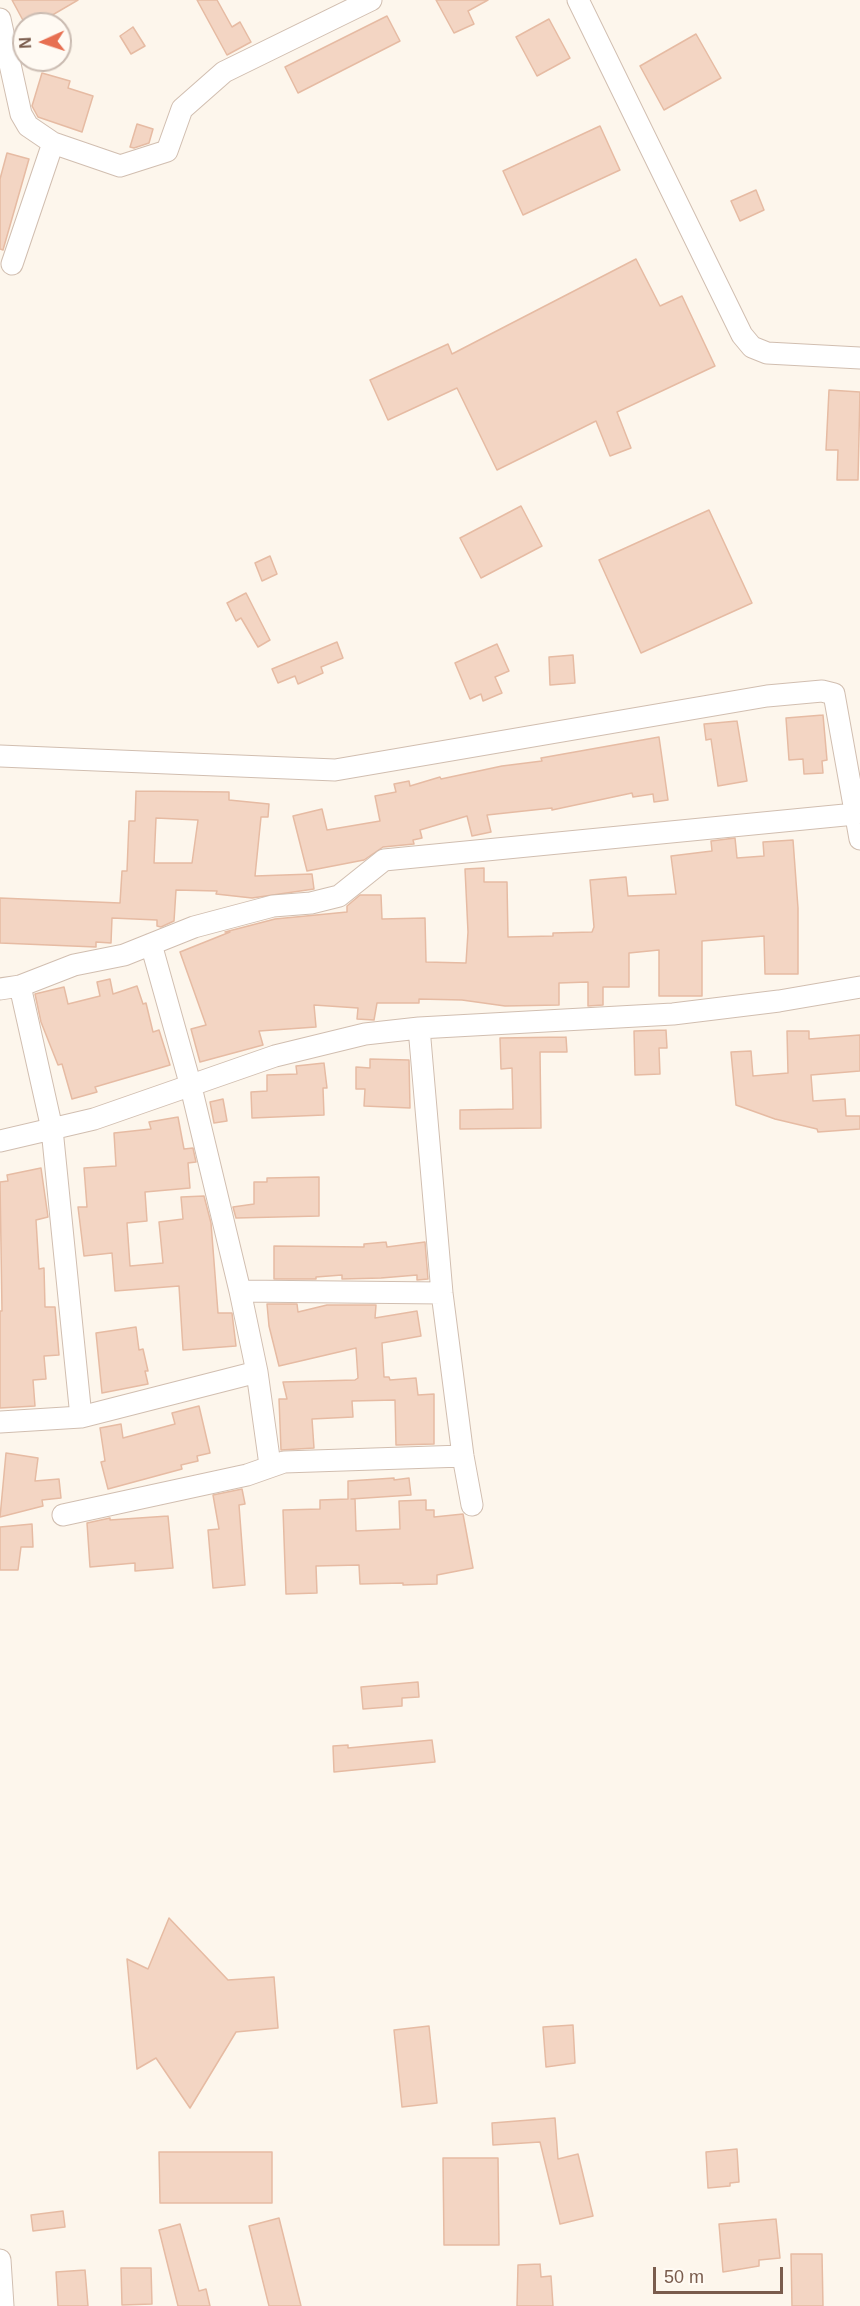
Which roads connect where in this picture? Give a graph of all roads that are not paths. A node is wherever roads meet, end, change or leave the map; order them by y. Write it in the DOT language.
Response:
graph roads {
  1 [pos="371,0"];
  2 [pos="578,0"];
  3 [pos="0,19"];
  4 [pos="53,143"];
  5 [pos="12,264"];
  6 [pos="860,358"];
  7 [pos="0,756"];
  8 [pos="855,814"];
  9 [pos="860,839"];
  10 [pos="151,944"];
  11 [pos="860,987"];
  12 [pos="10,988"];
  13 [pos="419,1028"];
  14 [pos="190,1083"];
  15 [pos="52,1129"];
  16 [pos="0,1141"];
  17 [pos="240,1291"];
  18 [pos="442,1293"];
  19 [pos="257,1372"];
  20 [pos="81,1417"];
  21 [pos="0,1422"];
  22 [pos="463,1456"];
  23 [pos="270,1465"];
  24 [pos="472,1505"];
  25 [pos="63,1515"];
  26 [pos="0,2260"];
  27 [pos="3,2306"];
  1 -- 4 [label="street"];
  2 -- 6 [label="street"];
  3 -- 4 [label="street"];
  4 -- 5 [label="street"];
  7 -- 8 [label="street"];
  8 -- 9 [label="street"];
  8 -- 10 [label="street"];
  10 -- 12 [label="street"];
  10 -- 14 [label="street"];
  11 -- 13 [label="street"];
  12 -- 15 [label="street"];
  13 -- 14 [label="street"];
  13 -- 18 [label="street"];
  14 -- 15 [label="street"];
  14 -- 17 [label="street"];
  15 -- 16 [label="street"];
  15 -- 20 [label="street"];
  17 -- 18 [label="street"];
  17 -- 19 [label="street"];
  18 -- 22 [label="street"];
  19 -- 20 [label="street"];
  19 -- 23 [label="street"];
  20 -- 21 [label="street"];
  22 -- 23 [label="street"];
  22 -- 24 [label="street"];
  23 -- 25 [label="street"];
  26 -- 27 [label="street"];
}
